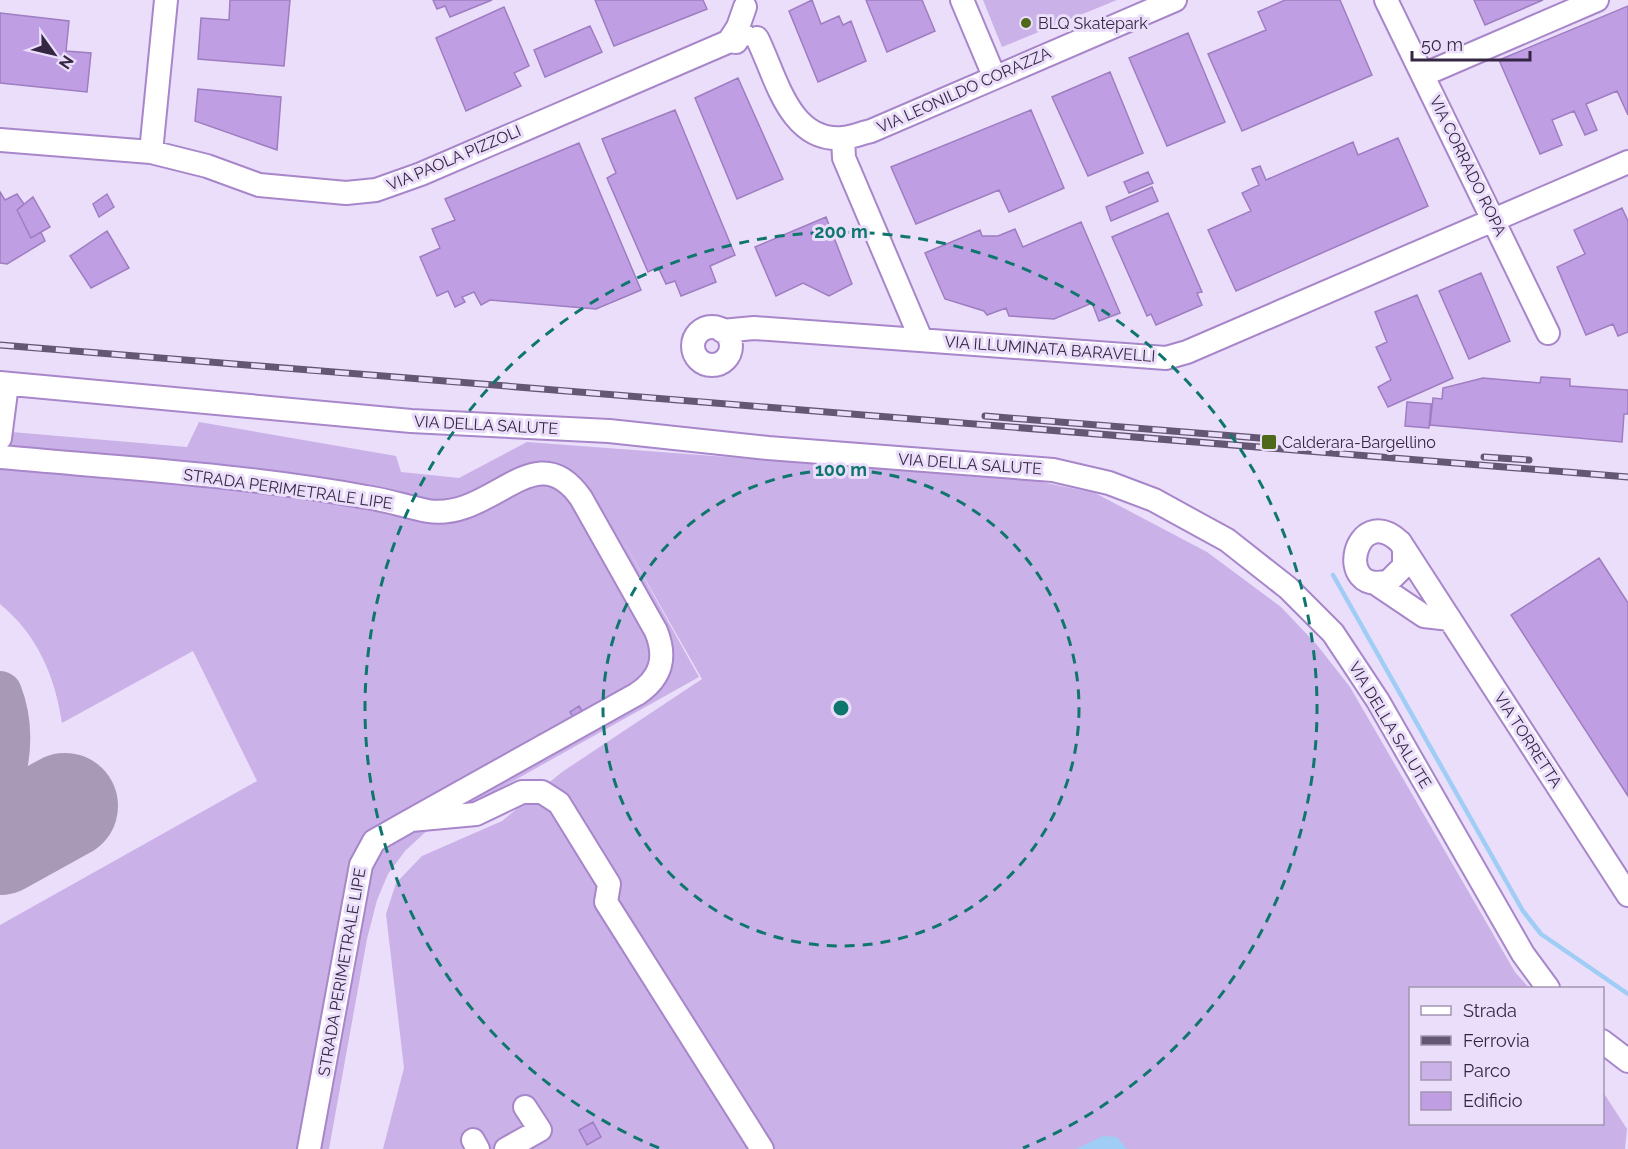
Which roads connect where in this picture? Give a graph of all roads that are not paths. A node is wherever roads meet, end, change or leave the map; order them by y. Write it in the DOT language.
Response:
graph roads {
  1 [pos="166,0"];
  2 [pos="962,0"];
  3 [pos="1174,0"];
  4 [pos="1386,0"];
  5 [pos="1598,0"];
  6 [pos="744,24"];
  7 [pos="1423,75"];
  8 [pos="994,76"];
  9 [pos="843,138"];
  10 [pos="0,140"];
  11 [pos="151,152"];
  12 [pos="1628,162"];
  13 [pos="1494,219"];
  14 [pos="722,331"];
  15 [pos="1548,333"];
  16 [pos="921,339"];
  17 [pos="4,383"];
  18 [pos="0,438"];
  19 [pos="0,457"];
  20 [pos="1404,550"];
  21 [pos="1385,580"];
  22 [pos="1428,584"];
  23 [pos="1450,619"];
  24 [pos="411,820"];
  25 [pos="1628,895"];
  26 [pos="1547,987"];
  27 [pos="1604,1043"];
  28 [pos="1628,1061"];
  29 [pos="525,1107"];
  30 [pos="309,1149"];
  31 [pos="506,1149"];
  32 [pos="762,1149"];
  1 -- 11 [label="street"];
  2 -- 8 [label="street"];
  3 -- 8 [label="street, VIA LEONILDO CORAZZA"];
  4 -- 7 [label="street, VIA CORRADO ROPA"];
  5 -- 7 [label="street"];
  6 -- 9 [label="street, VIA LEONILDO CORAZZA"];
  6 -- 11 [label="street, VIA PAOLA PIZZOLI"];
  7 -- 13 [label="street, VIA CORRADO ROPA"];
  8 -- 9 [label="street, VIA LEONILDO CORAZZA"];
  9 -- 16 [label="street"];
  10 -- 11 [label="street, VIA PAOLA PIZZOLI"];
  12 -- 13 [label="street, VIA ILLUMINATA BARAVELLI"];
  13 -- 15 [label="street, VIA CORRADO ROPA"];
  13 -- 16 [label="street, VIA ILLUMINATA BARAVELLI"];
  14 -- 16 [label="street, VIA ILLUMINATA BARAVELLI"];
  17 -- 18 [label="street"];
  17 -- 26 [label="street, VIA DELLA SALUTE"];
  19 -- 24 [label="street, STRADA PERIMETRALE LIPE"];
  20 -- 21 [label="street"];
  20 -- 21 [label="street, VIA TORRETTA"];
  20 -- 22 [label="street, VIA TORRETTA"];
  21 -- 22 [label="street"];
  21 -- 23 [label="street"];
  22 -- 23 [label="street, VIA TORRETTA"];
  23 -- 25 [label="street, VIA TORRETTA"];
  24 -- 30 [label="street, STRADA PERIMETRALE LIPE"];
  24 -- 32 [label="street"];
  27 -- 28 [label="street"];
  29 -- 31 [label="street"];
}
